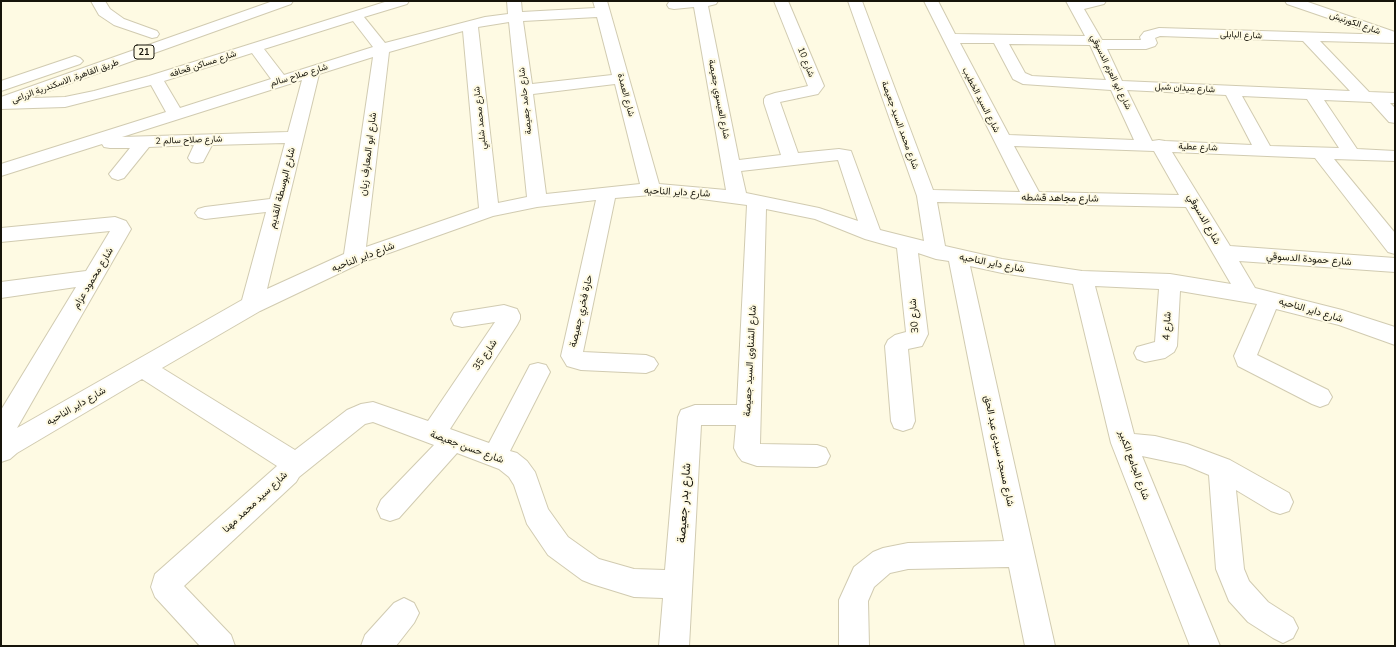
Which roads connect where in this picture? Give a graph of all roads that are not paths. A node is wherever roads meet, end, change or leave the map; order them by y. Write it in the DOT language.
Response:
graph roads {
  1 [pos="98,1"];
  2 [pos="244,1"];
  3 [pos="286,1"];
  4 [pos="402,1"];
  5 [pos="781,1"];
  6 [pos="855,1"];
  7 [pos="931,1"];
  8 [pos="1099,1"];
  9 [pos="1292,1"];
  10 [pos="706,2"];
  11 [pos="1075,3"];
  12 [pos="674,5"];
  13 [pos="602,6"];
  14 [pos="515,9"];
  15 [pos="356,15"];
  16 [pos="470,25"];
  17 [pos="152,34"];
  18 [pos="1308,37"];
  19 [pos="949,38"];
  20 [pos="1395,38"];
  21 [pos="999,39"];
  22 [pos="1097,42"];
  23 [pos="121,45"];
  24 [pos="254,47"];
  25 [pos="382,50"];
  26 [pos="91,55"];
  27 [pos="312,71"];
  28 [pos="155,79"];
  29 [pos="621,79"];
  30 [pos="280,81"];
  31 [pos="1117,85"];
  32 [pos="1,86"];
  33 [pos="524,90"];
  34 [pos="1231,90"];
  35 [pos="1312,94"];
  36 [pos="1370,97"];
  37 [pos="1395,98"];
  38 [pos="1,104"];
  39 [pos="175,114"];
  40 [pos="1395,118"];
  41 [pos="295,138"];
  42 [pos="205,140"];
  43 [pos="1002,140"];
  44 [pos="144,142"];
  45 [pos="83,143"];
  46 [pos="1152,145"];
  47 [pos="1263,149"];
  48 [pos="1319,152"];
  49 [pos="1351,154"];
  50 [pos="1395,156"];
  51 [pos="196,158"];
  52 [pos="791,159"];
  53 [pos="732,166"];
  54 [pos="1,170"];
  55 [pos="118,174"];
  56 [pos="651,189"];
  57 [pos="607,193"];
  58 [pos="926,196"];
  59 [pos="1032,197"];
  60 [pos="747,199"];
  61 [pos="537,201"];
  62 [pos="1193,201"];
  63 [pos="278,204"];
  64 [pos="489,211"];
  65 [pos="205,212"];
  66 [pos="1,234"];
  67 [pos="872,234"];
  68 [pos="907,244"];
  69 [pos="1395,248"];
  70 [pos="1224,253"];
  71 [pos="947,254"];
  72 [pos="354,258"];
  73 [pos="1395,265"];
  74 [pos="94,277"];
  75 [pos="1082,278"];
  76 [pos="1170,282"];
  77 [pos="1,290"];
  78 [pos="1248,294"];
  79 [pos="1270,299"];
  80 [pos="252,305"];
  81 [pos="462,319"];
  82 [pos="1395,336"];
  83 [pos="1145,353"];
  84 [pos="646,364"];
  85 [pos="143,368"];
  86 [pos="538,372"];
  87 [pos="1320,397"];
  88 [pos="748,415"];
  89 [pos="903,421"];
  90 [pos="443,437"];
  91 [pos="3,442"];
  92 [pos="1124,443"];
  93 [pos="495,456"];
  94 [pos="817,456"];
  95 [pos="1221,468"];
  96 [pos="290,469"];
  97 [pos="1280,502"];
  98 [pos="390,509"];
  99 [pos="1021,554"];
  100 [pos="679,584"];
  101 [pos="404,612"];
  102 [pos="1283,628"];
  103 [pos="220,646"];
  104 [pos="376,646"];
  105 [pos="674,646"];
  106 [pos="854,646"];
  107 [pos="1040,646"];
  108 [pos="1205,646"];
  1 -- 17 [label="main road"];
  2 -- 17 [label="main road, طريق القاهرة, الاسكندرية الزراعى / 21"];
  3 -- 38 [label="main road, طريق القاهرة, الاسكندرية الزراعى / 21"];
  4 -- 15 [label="main road, شارع مساكن قحافه"];
  5 -- 52 [label="main road, شارع 10"];
  6 -- 58 [label="main road, شارع محمد السيد جعيصة"];
  7 -- 19 [label="main road, شارع السيد الخطيب"];
  8 -- 11 [label="main road"];
  9 -- 20 [label="main road, شارع الكورنيش"];
  10 -- 12 [label="main road"];
  10 -- 53 [label="main road, شارع العيسوي جعيصة"];
  11 -- 22 [label="main road, شارع ابو العزم الدسوقي"];
  13 -- 14 [label="main road, شارع صلاح سالم"];
  13 -- 29 [label="main road, شارع العمدة"];
  14 -- 16 [label="main road, شارع صلاح سالم"];
  14 -- 33 [label="main road, شارع حامد جعيصة"];
  15 -- 24 [label="main road, شارع مساكن قحافه"];
  15 -- 25 [label="main road"];
  16 -- 25 [label="main road, شارع صلاح سالم"];
  16 -- 64 [label="main road, شارع محمد شلبي"];
  17 -- 23 [label="main road, طريق القاهرة, الاسكندرية الزراعى / 21"];
  18 -- 20 [label="main road, شارع البابلى"];
  18 -- 22 [label="main road, شارع البابلى"];
  18 -- 36 [label="main road"];
  19 -- 21 [label="main road"];
  19 -- 43 [label="main road, شارع السيد الخطيب"];
  21 -- 22 [label="main road"];
  21 -- 31 [label="main road, شارع ميدان شبل"];
  22 -- 31 [label="main road, شارع ابو العزم الدسوقي"];
  24 -- 28 [label="main road, شارع مساكن قحافه"];
  24 -- 30 [label="main road"];
  25 -- 27 [label="main road, شارع صلاح سالم"];
  25 -- 72 [label="main road, شارع ابو المعارف زيان"];
  26 -- 32 [label="main road, طريق القاهرة, الاسكندرية الزراعى"];
  27 -- 30 [label="main road, شارع صلاح سالم"];
  27 -- 41 [label="main road, شارع البوسطة القديم"];
  28 -- 38 [label="main road, شارع مساكن قحافه"];
  28 -- 39 [label="main road"];
  29 -- 33 [label="main road"];
  29 -- 56 [label="main road, شارع العمدة"];
  30 -- 39 [label="main road, شارع صلاح سالم"];
  31 -- 34 [label="main road, شارع ميدان شبل"];
  31 -- 46 [label="main road, شارع ابو العزم الدسوقي"];
  33 -- 61 [label="main road, شارع حامد جعيصة"];
  34 -- 35 [label="main road, شارع ميدان شبل"];
  34 -- 47 [label="main road"];
  35 -- 36 [label="main road, شارع ميدان شبل"];
  35 -- 49 [label="main road"];
  36 -- 37 [label="main road, شارع ميدان شبل"];
  36 -- 40 [label="main road"];
  39 -- 45 [label="main road, شارع صلاح سالم"];
  41 -- 42 [label="main road, شارع صلاح سالم 2"];
  41 -- 63 [label="main road, شارع البوسطة القديم"];
  42 -- 44 [label="main road, شارع صلاح سالم 2"];
  42 -- 51 [label="main road"];
  43 -- 46 [label="main road, شارع عطية"];
  43 -- 59 [label="main road, شارع السيد الخطيب"];
  44 -- 45 [label="main road, شارع صلاح سالم 2"];
  44 -- 55 [label="main road"];
  45 -- 54 [label="main road, شارع صلاح سالم"];
  46 -- 47 [label="main road, شارع عطية"];
  46 -- 62 [label="main road, شارع الدسوقي"];
  47 -- 48 [label="main road, شارع عطية"];
  48 -- 49 [label="main road, شارع عطية"];
  48 -- 69 [label="main road"];
  49 -- 50 [label="main road, شارع عطية"];
  52 -- 53 [label="main road"];
  52 -- 67 [label="main road"];
  53 -- 60 [label="main road, شارع العيسوي جعيصة"];
  56 -- 57 [label="main road, شارع داير الناحيه"];
  56 -- 60 [label="main road, شارع داير الناحيه"];
  57 -- 61 [label="main road, شارع داير الناحيه"];
  57 -- 84 [label="main road, حارة فخري جعيصة"];
  58 -- 59 [label="main road, شارع مجاهد قشطه"];
  58 -- 71 [label="main road, شارع محمد السيد جعيصة"];
  59 -- 62 [label="main road, شارع مجاهد قشطه"];
  60 -- 67 [label="main road, شارع داير الناحيه"];
  60 -- 88 [label="main road, شارع الشناوى السيد جعيصة"];
  61 -- 64 [label="main road, شارع داير الناحيه"];
  62 -- 70 [label="main road, شارع الدسوقي"];
  63 -- 65 [label="main road"];
  63 -- 80 [label="main road, شارع البوسطة القديم"];
  64 -- 72 [label="main road, شارع داير الناحيه"];
  66 -- 74 [label="main road, شارع محمود عزام"];
  67 -- 68 [label="main road, شارع داير الناحيه"];
  68 -- 71 [label="main road, شارع داير الناحيه"];
  68 -- 89 [label="main road, شارع 30"];
  70 -- 73 [label="main road, شارع حمودة الدسوقي"];
  70 -- 78 [label="main road, شارع الدسوقي"];
  71 -- 75 [label="main road, شارع داير الناحيه"];
  71 -- 99 [label="main road, شارع مسجد سيدى عبد الحق"];
  72 -- 80 [label="main road, شارع داير الناحيه"];
  74 -- 77 [label="main road"];
  74 -- 91 [label="main road, شارع محمود عزام"];
  75 -- 76 [label="main road, شارع داير الناحيه"];
  75 -- 92 [label="main road, شارع الجامع الكبير"];
  76 -- 78 [label="main road, شارع داير الناحيه"];
  76 -- 83 [label="main road, شارع 4"];
  78 -- 79 [label="main road, شارع داير الناحيه"];
  79 -- 82 [label="main road, شارع داير الناحيه"];
  79 -- 87 [label="main road"];
  80 -- 85 [label="main road, شارع داير الناحيه"];
  81 -- 90 [label="main road, شارع 35"];
  85 -- 91 [label="main road, شارع داير الناحيه"];
  85 -- 96 [label="main road, شارع سيد محمد مهنا"];
  86 -- 93 [label="main road"];
  88 -- 94 [label="main road, شارع الشناوى السيد جعيصة"];
  88 -- 100 [label="main road, شارع بدر جعيصة"];
  90 -- 93 [label="main road, شارع حسن جعيصة"];
  90 -- 96 [label="main road, شارع حسن جعيصة"];
  90 -- 98 [label="main road"];
  92 -- 95 [label="main road"];
  92 -- 108 [label="main road, شارع الجامع الكبير"];
  93 -- 100 [label="main road, شارع حسن جعيصة"];
  95 -- 97 [label="main road"];
  95 -- 102 [label="main road"];
  96 -- 103 [label="main road, شارع سيد محمد مهنا"];
  99 -- 106 [label="main road"];
  99 -- 107 [label="main road, شارع مسجد سيدى عبد الحق"];
  100 -- 105 [label="main road, شارع بدر جعيصة"];
  101 -- 104 [label="main road"];
}
